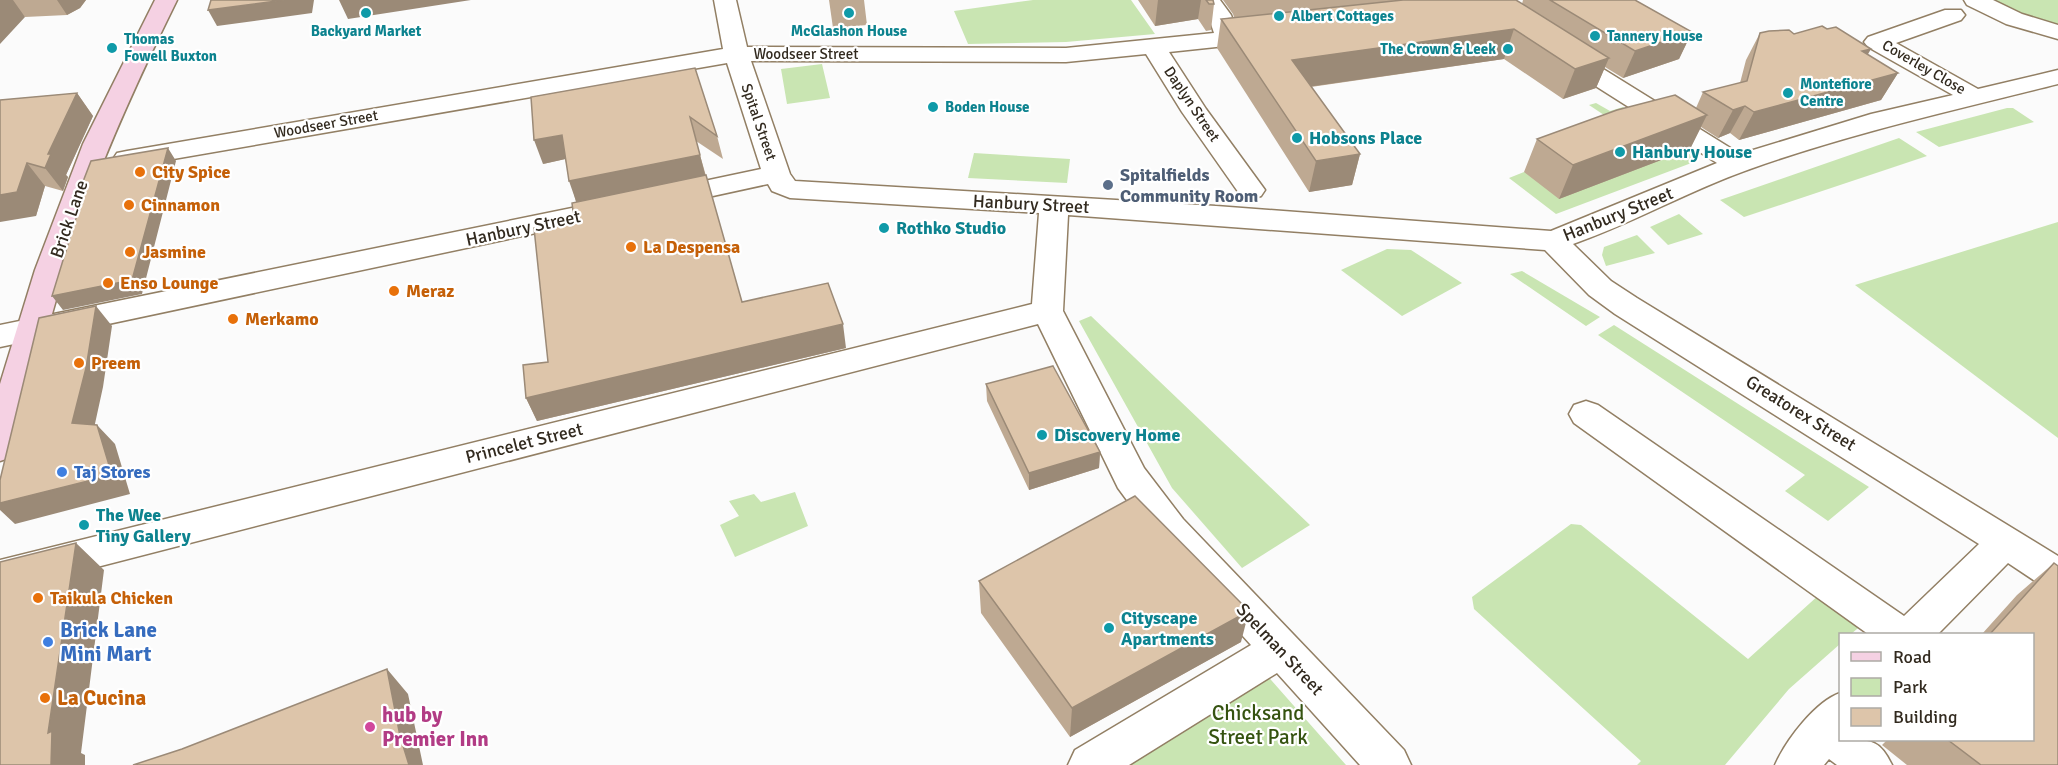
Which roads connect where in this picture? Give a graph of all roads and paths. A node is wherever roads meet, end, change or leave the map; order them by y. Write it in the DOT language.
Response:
graph roads {
  1 [pos="166,0"];
  2 [pos="725,0"];
  3 [pos="1208,0"];
  4 [pos="1975,0"];
  5 [pos="1953,15"];
  6 [pos="1285,32"];
  7 [pos="2058,32"];
  8 [pos="1228,39"];
  9 [pos="1545,43"];
  10 [pos="1154,47"];
  11 [pos="736,54"];
  12 [pos="2058,76"];
  13 [pos="1976,97"];
  14 [pos="1737,164"];
  15 [pos="87,166"];
  16 [pos="776,174"];
  17 [pos="1251,190"];
  18 [pos="1054,205"];
  19 [pos="1553,241"];
  20 [pos="1047,310"];
  21 [pos="15,333"];
  22 [pos="1586,414"];
  23 [pos="0,448"];
  24 [pos="2006,541"];
  25 [pos="0,576"];
  26 [pos="2058,576"];
  27 [pos="1898,633"];
  28 [pos="1913,633"];
  29 [pos="1280,649"];
  30 [pos="1833,720"];
  31 [pos="1850,741"];
  32 [pos="1090,765"];
  33 [pos="1389,765"];
  34 [pos="1797,765"];
  35 [pos="1870,765"];
  1 -- 15 [label="main road, Brick Lane"];
  2 -- 11 [label="street, Spital Street"];
  3 -- 8 [label="street"];
  4 -- 7 [label="street"];
  5 -- 13 [label="street, Coverley Close"];
  6 -- 8 [label="street, Woodseer Street"];
  8 -- 10 [label="street, Woodseer Street"];
  9 -- 14 [label="street"];
  10 -- 11 [label="street, Woodseer Street"];
  10 -- 17 [label="street, Daplyn Street"];
  11 -- 15 [label="street, Woodseer Street"];
  11 -- 16 [label="street, Spital Street"];
  12 -- 13 [label="street, Hanbury Street"];
  13 -- 14 [label="street, Hanbury Street"];
  14 -- 19 [label="street, Hanbury Street"];
  15 -- 21 [label="main road, Brick Lane"];
  16 -- 18 [label="street, Hanbury Street"];
  16 -- 21 [label="street, Hanbury Street"];
  18 -- 19 [label="street, Hanbury Street"];
  18 -- 20 [label="street"];
  19 -- 24 [label="street, Greatorex Street"];
  20 -- 25 [label="street, Princelet Street"];
  20 -- 29 [label="street, Spelman Street"];
  21 -- 23 [label="main road, Brick Lane"];
  22 -- 27 [label="street"];
  24 -- 26 [label="street, Greatorex Street"];
  24 -- 28 [label="street"];
  29 -- 32 [label="street"];
  29 -- 33 [label="street, Spelman Street"];
  30 -- 34 [label="street"];
  31 -- 35 [label="street"];
}
